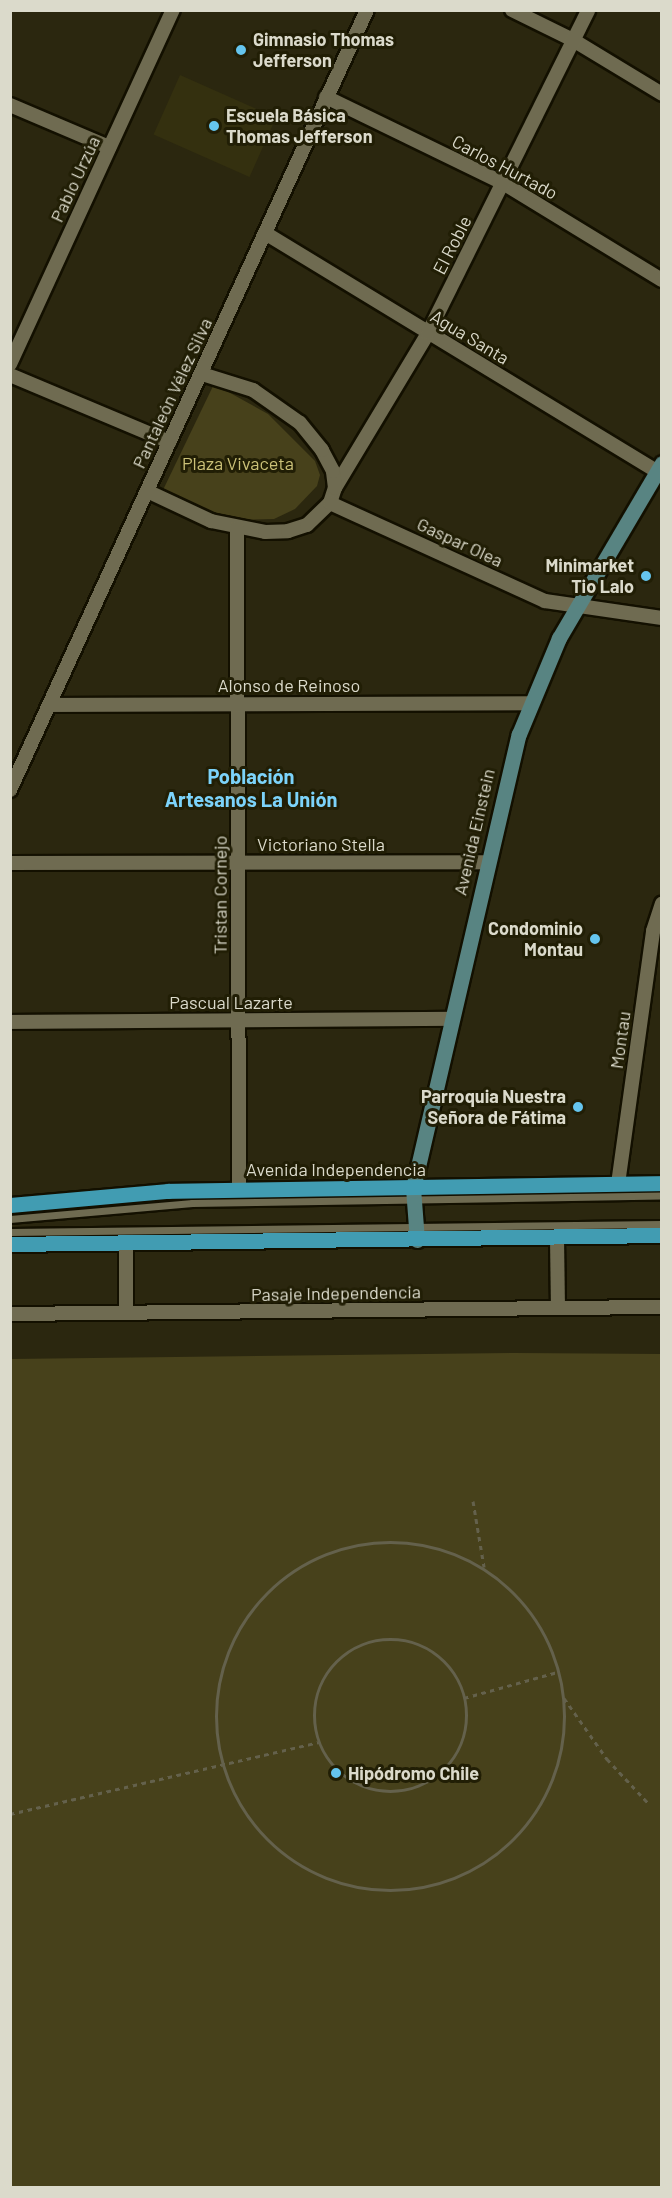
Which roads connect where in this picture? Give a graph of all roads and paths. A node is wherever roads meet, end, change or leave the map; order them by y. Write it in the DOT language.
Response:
graph roads {
  1 [pos="173,10"];
  2 [pos="367,10"];
  3 [pos="512,10"];
  4 [pos="588,10"];
  5 [pos="573,40"];
  6 [pos="662,94"];
  7 [pos="326,97"];
  8 [pos="10,105"];
  9 [pos="109,147"];
  10 [pos="503,183"];
  11 [pos="265,233"];
  12 [pos="662,280"];
  13 [pos="428,333"];
  14 [pos="10,364"];
  15 [pos="202,374"];
  16 [pos="10,375"];
  17 [pos="169,442"];
  18 [pos="659,467"];
  19 [pos="335,488"];
  20 [pos="147,491"];
  21 [pos="330,502"];
  22 [pos="237,528"];
  23 [pos="577,606"];
  24 [pos="662,618"];
  25 [pos="237,703"];
  26 [pos="529,703"];
  27 [pos="50,705"];
  28 [pos="10,790"];
  29 [pos="238,862"];
  30 [pos="488,862"];
  31 [pos="10,863"];
  32 [pos="662,903"];
  33 [pos="451,1019"];
  34 [pos="239,1020"];
  35 [pos="10,1022"];
  36 [pos="662,1183"];
  37 [pos="618,1184"];
  38 [pos="239,1190"];
  39 [pos="413,1195"];
  40 [pos="662,1196"];
  41 [pos="10,1205"];
  42 [pos="10,1219"];
  43 [pos="662,1224"];
  44 [pos="10,1232"];
  45 [pos="416,1233"];
  46 [pos="662,1236"];
  47 [pos="557,1238"];
  48 [pos="126,1243"];
  49 [pos="10,1244"];
  50 [pos="662,1307"];
  51 [pos="558,1308"];
  52 [pos="126,1313"];
  53 [pos="10,1314"];
  54 [pos="473,1501"];
  55 [pos="484,1567"];
  56 [pos="558,1672"];
  57 [pos="463,1698"];
  58 [pos="564,1698"];
  59 [pos="319,1742"];
  60 [pos="223,1767"];
  61 [pos="649,1804"];
  62 [pos="10,1814"];
  1 -- 9 [label="street, Pablo Urzúa"];
  2 -- 7 [label="street, Pantaleón Vélez Silva"];
  3 -- 5 [label="street"];
  4 -- 5 [label="street, El Roble"];
  5 -- 6 [label="street"];
  5 -- 10 [label="street, El Roble"];
  7 -- 10 [label="street, Carlos Hurtado"];
  7 -- 11 [label="street, Pantaleón Vélez Silva"];
  8 -- 9 [label="street"];
  9 -- 14 [label="street, Pablo Urzúa"];
  10 -- 12 [label="street, Carlos Hurtado"];
  10 -- 13 [label="street, El Roble"];
  11 -- 13 [label="street, Agua Santa"];
  11 -- 15 [label="street, Pantaleón Vélez Silva"];
  13 -- 18 [label="street, Agua Santa"];
  13 -- 19 [label="street, El Roble"];
  15 -- 17 [label="street, Pantaleón Vélez Silva"];
  15 -- 19 [label="street"];
  16 -- 17 [label="street"];
  17 -- 20 [label="street, Pantaleón Vélez Silva"];
  18 -- 23 [label="main road, Avenida Einstein"];
  19 -- 21 [label="street"];
  20 -- 22 [label="street"];
  20 -- 27 [label="street, Pantaleón Vélez Silva"];
  21 -- 22 [label="street"];
  21 -- 23 [label="street, Gaspar Olea"];
  22 -- 25 [label="street, Tristan Cornejo"];
  23 -- 24 [label="street, Gaspar Olea"];
  23 -- 26 [label="main road, Avenida Einstein"];
  25 -- 26 [label="street, Alonso de Reinoso"];
  25 -- 27 [label="street, Alonso de Reinoso"];
  25 -- 29 [label="street, Tristan Cornejo"];
  26 -- 30 [label="main road, Avenida Einstein"];
  27 -- 28 [label="street, Pantaleón Vélez Silva"];
  29 -- 30 [label="street, Victoriano Stella"];
  29 -- 31 [label="street, Victoriano Stella"];
  29 -- 34 [label="street, Tristan Cornejo"];
  30 -- 33 [label="main road, Avenida Einstein"];
  32 -- 37 [label="street, Montau"];
  33 -- 34 [label="street, Pascual Lazarte"];
  33 -- 39 [label="main road, Avenida Einstein"];
  34 -- 35 [label="street, Pascual Lazarte"];
  34 -- 38 [label="street, Tristan Cornejo"];
  36 -- 37 [label="main road, Avenida Independencia"];
  37 -- 39 [label="main road, Avenida Independencia"];
  38 -- 39 [label="main road, Avenida Independencia"];
  38 -- 41 [label="main road, Avenida Independencia"];
  39 -- 40 [label="lane"];
  39 -- 42 [label="lane"];
  39 -- 45 [label="main road, Avenida Einstein"];
  43 -- 45 [label="lane"];
  44 -- 45 [label="lane"];
  45 -- 47 [label="main road"];
  45 -- 48 [label="main road"];
  46 -- 47 [label="main road"];
  47 -- 51 [label="street"];
  48 -- 49 [label="main road"];
  48 -- 52 [label="street"];
  50 -- 51 [label="street, Pasaje Independencia"];
  51 -- 52 [label="street, Pasaje Independencia"];
  52 -- 53 [label="street, Pasaje Independencia"];
  54 -- 55 [label="path"];
  55 -- 56 [label="path"];
  55 -- 60 [label="path"];
  56 -- 57 [label="path"];
  56 -- 58 [label="path"];
  57 -- 59 [label="path"];
  57 -- 59 [label="path"];
  58 -- 60 [label="path"];
  58 -- 61 [label="path"];
  59 -- 60 [label="path"];
  60 -- 62 [label="path"];
}
